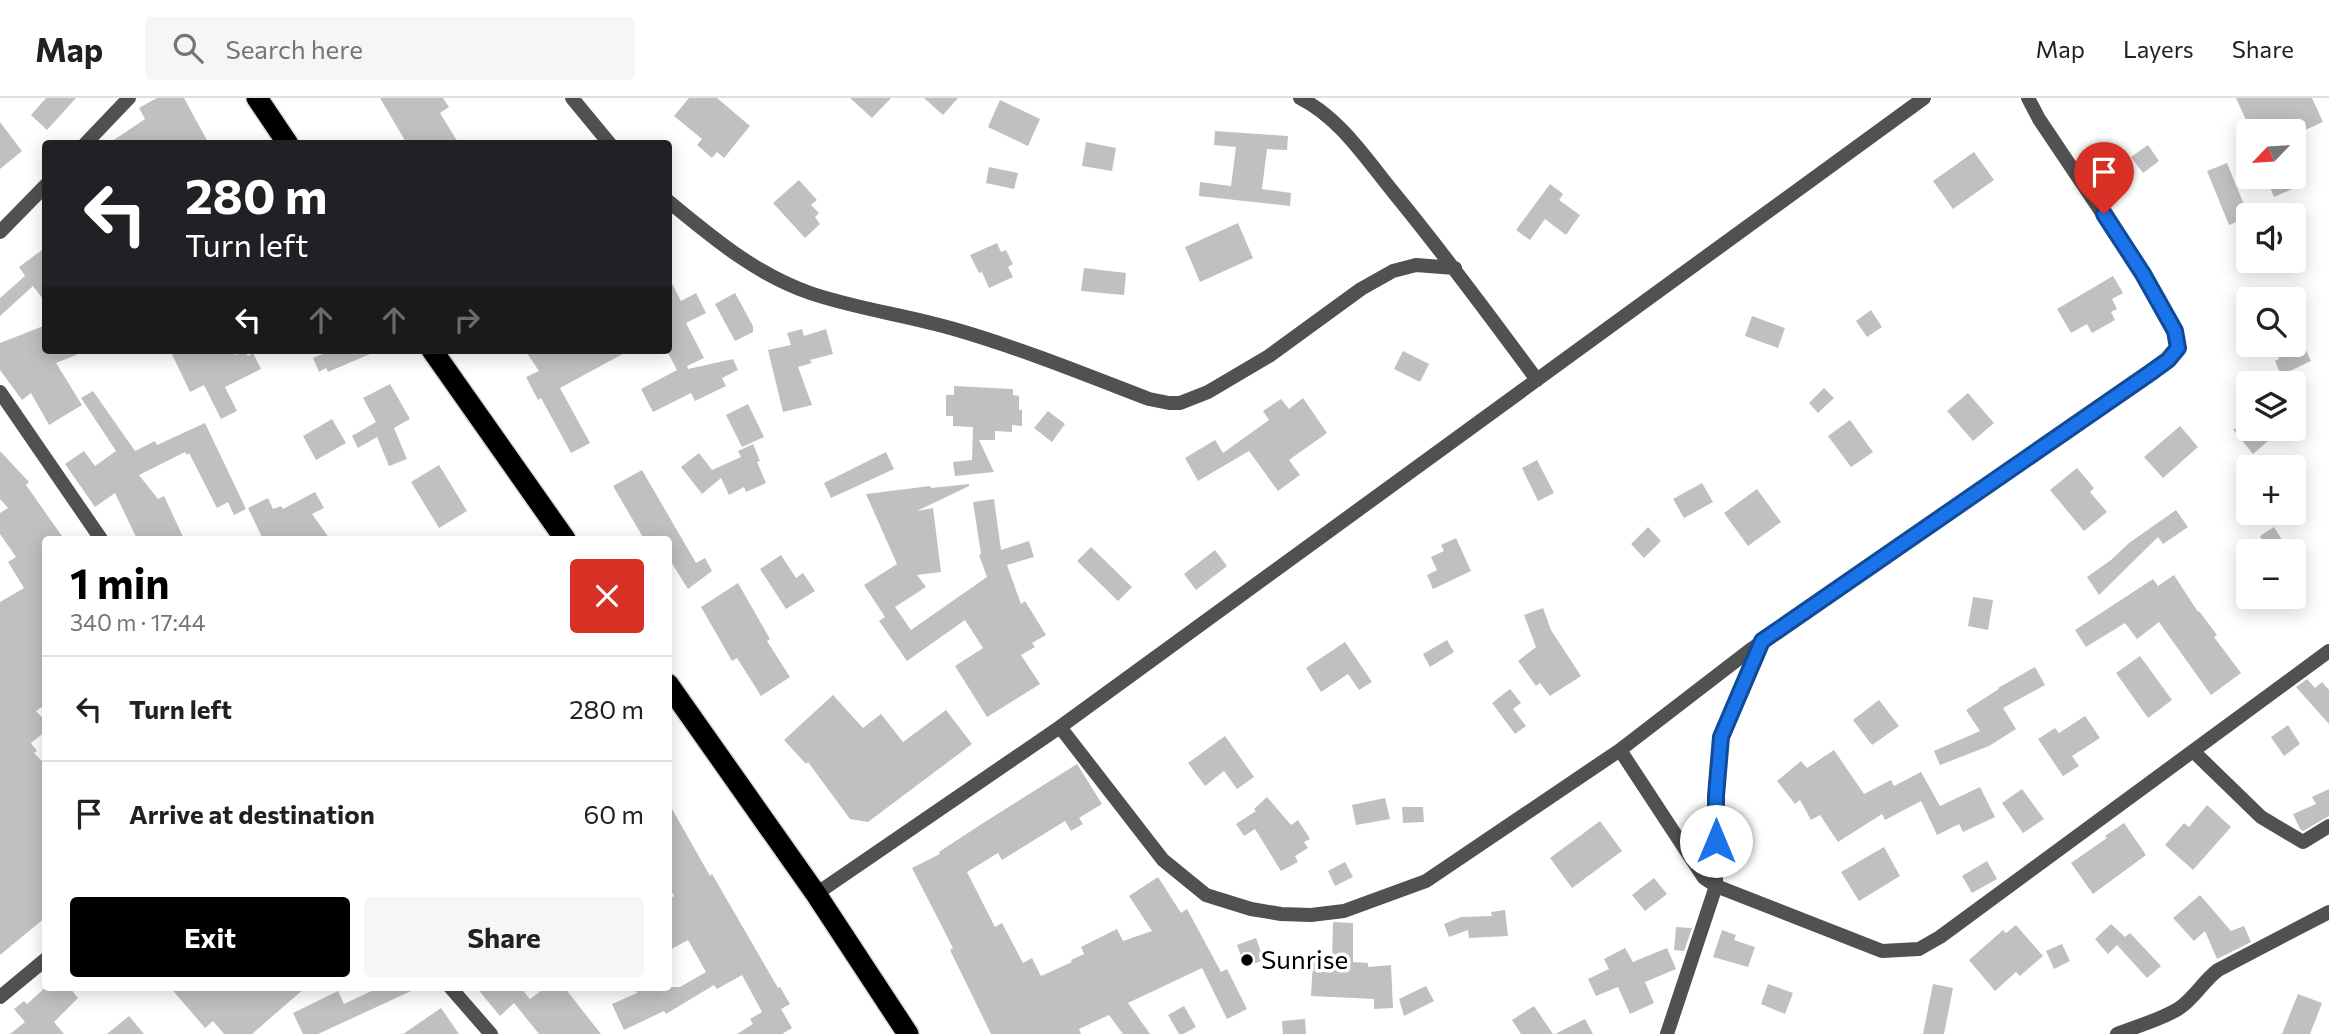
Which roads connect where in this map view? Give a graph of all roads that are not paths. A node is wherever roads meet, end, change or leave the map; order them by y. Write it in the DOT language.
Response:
graph roads {
  1 [pos="129,98"];
  2 [pos="257,98"];
  3 [pos="572,98"];
  4 [pos="1300,98"];
  5 [pos="1924,98"];
  6 [pos="2028,98"];
  7 [pos="89,140"];
  8 [pos="285,140"];
  9 [pos="607,140"];
  10 [pos="42,189"];
  11 [pos="672,204"];
  12 [pos="0,232"];
  13 [pos="1455,268"];
  14 [pos="435,354"];
  15 [pos="1537,380"];
  16 [pos="0,392"];
  17 [pos="99,536"];
  18 [pos="563,536"];
  19 [pos="1762,641"];
  20 [pos="2329,651"];
  21 [pos="672,690"];
  22 [pos="1060,727"];
  23 [pos="1620,750"];
  24 [pos="2193,751"];
  25 [pos="2329,826"];
  26 [pos="1716,886"];
  27 [pos="816,894"];
  28 [pos="2329,912"];
  29 [pos="42,962"];
  30 [pos="453,991"];
  31 [pos="0,997"];
  32 [pos="491,1034"];
  33 [pos="908,1034"];
  34 [pos="1667,1034"];
  35 [pos="2116,1034"];
  1 -- 7 [label="street"];
  2 -- 8 [label="highway"];
  3 -- 9 [label="street"];
  4 -- 13 [label="street"];
  5 -- 15 [label="street"];
  6 -- 19 [label="street"];
  10 -- 12 [label="street"];
  11 -- 13 [label="street"];
  13 -- 15 [label="street"];
  14 -- 18 [label="highway"];
  15 -- 22 [label="street"];
  16 -- 17 [label="street"];
  19 -- 23 [label="street"];
  19 -- 26 [label="street"];
  20 -- 24 [label="street"];
  21 -- 27 [label="highway"];
  22 -- 23 [label="street"];
  22 -- 27 [label="street"];
  23 -- 26 [label="street"];
  24 -- 25 [label="street"];
  24 -- 26 [label="street"];
  26 -- 34 [label="street"];
  27 -- 33 [label="highway"];
  28 -- 35 [label="street"];
  29 -- 31 [label="street"];
  30 -- 32 [label="street"];
}
